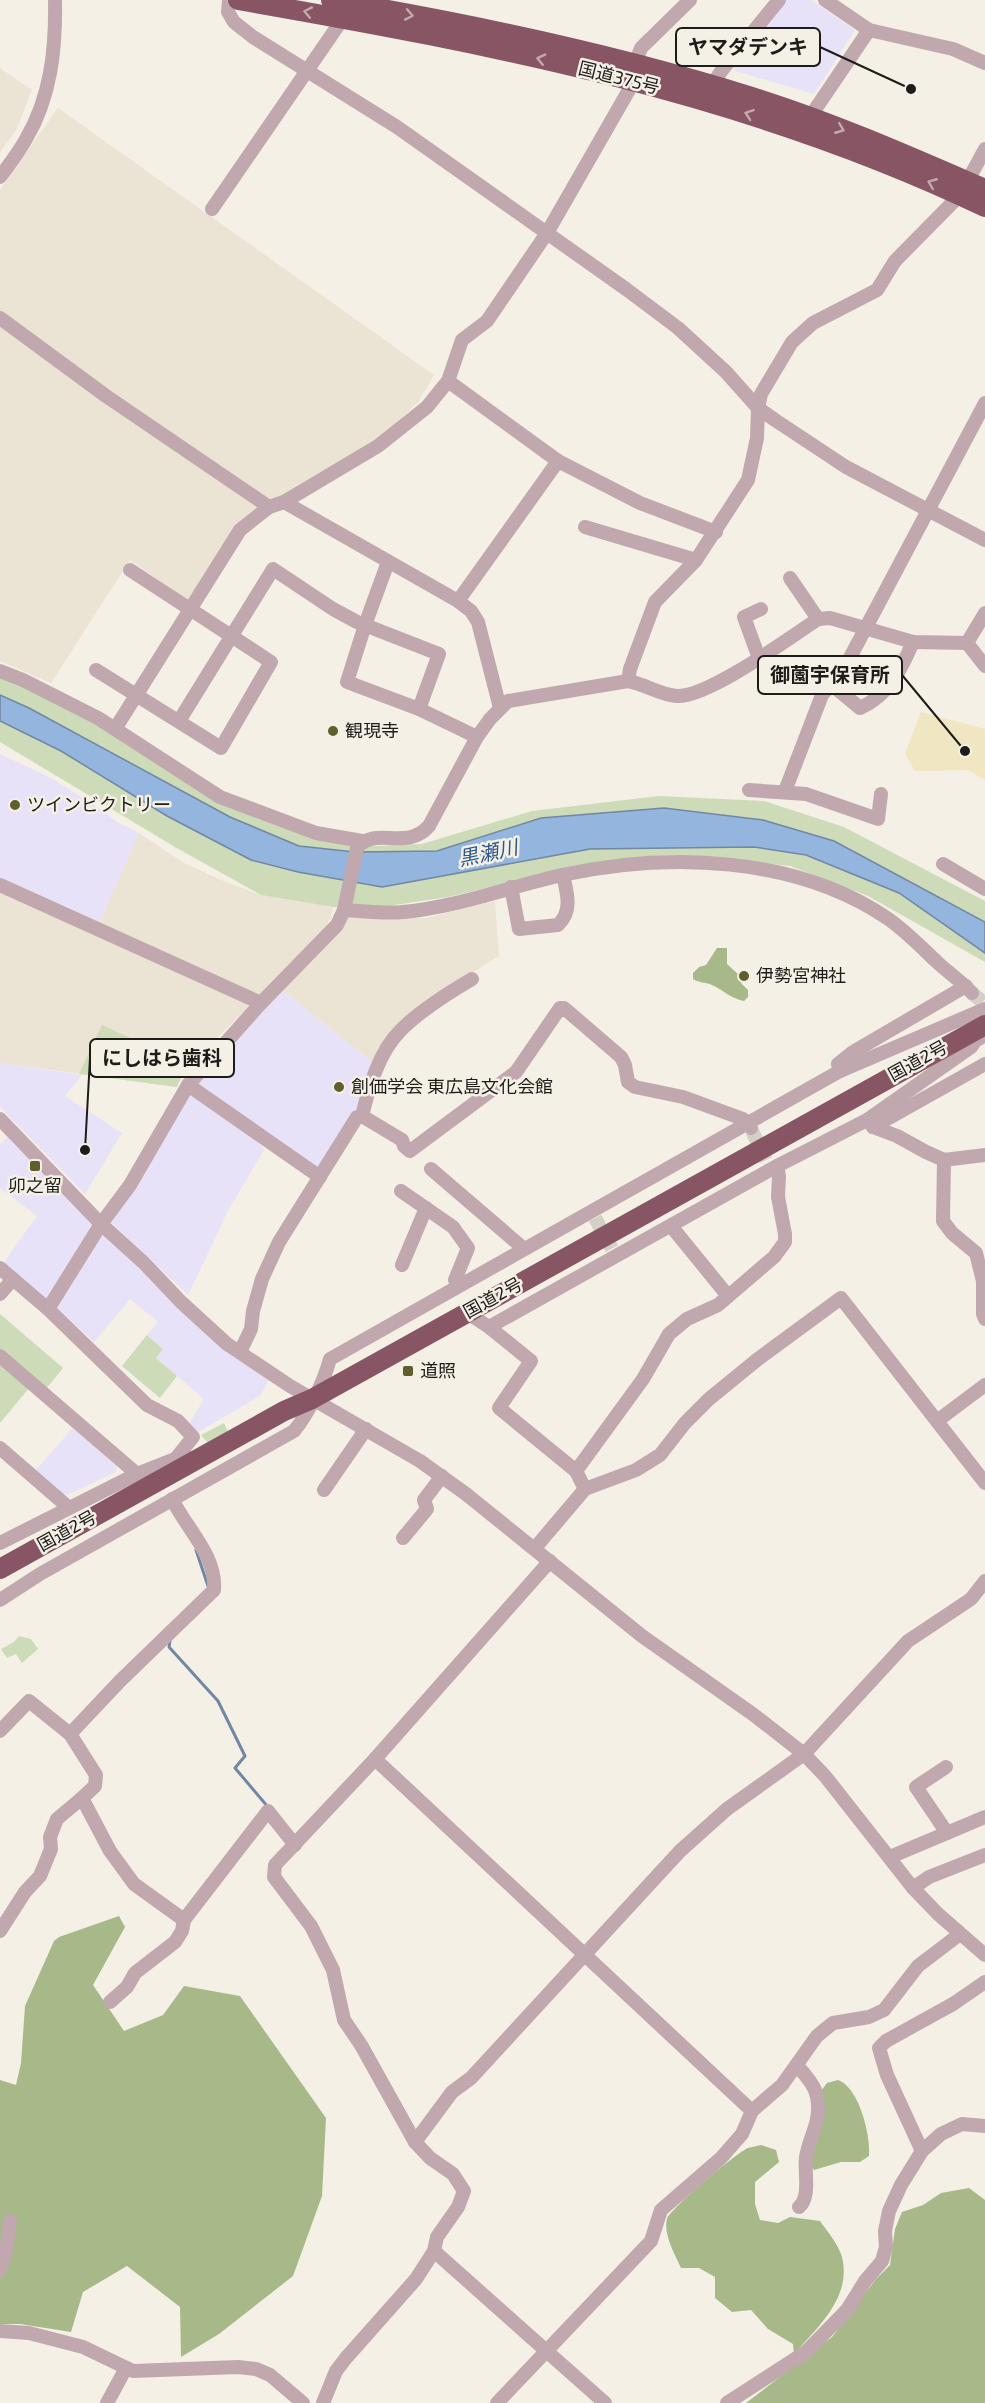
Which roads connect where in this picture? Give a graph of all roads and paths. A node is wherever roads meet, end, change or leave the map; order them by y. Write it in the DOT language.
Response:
graph roads {
  1 [pos="55,0"];
  2 [pos="230,0"];
  3 [pos="238,0"];
  4 [pos="331,0"];
  5 [pos="690,0"];
  6 [pos="778,0"];
  7 [pos="825,0"];
  8 [pos="355,2"];
  9 [pos="341,20"];
  10 [pos="869,30"];
  11 [pos="985,63"];
  12 [pos="306,69"];
  13 [pos="634,72"];
  14 [pos="712,85"];
  15 [pos="810,117"];
  16 [pos="985,149"];
  17 [pos="0,177"];
  18 [pos="963,188"];
  19 [pos="985,189"];
  20 [pos="985,207"];
  21 [pos="212,209"];
  22 [pos="547,233"];
  23 [pos="0,318"];
  24 [pos="448,381"];
  25 [pos="985,403"];
  26 [pos="758,408"];
  27 [pos="558,461"];
  28 [pos="284,502"];
  29 [pos="269,507"];
  30 [pos="928,510"];
  31 [pos="585,527"];
  32 [pos="716,532"];
  33 [pos="985,540"];
  34 [pos="696,560"];
  35 [pos="388,562"];
  36 [pos="130,570"];
  37 [pos="790,578"];
  38 [pos="458,601"];
  39 [pos="761,609"];
  40 [pos="192,610"];
  41 [pos="985,613"];
  42 [pos="818,619"];
  43 [pos="365,625"];
  44 [pos="866,629"];
  45 [pos="231,636"];
  46 [pos="914,642"];
  47 [pos="967,643"];
  48 [pos="759,658"];
  49 [pos="985,666"];
  50 [pos="96,670"];
  51 [pos="0,671"];
  52 [pos="628,681"];
  53 [pos="831,684"];
  54 [pos="137,696"];
  55 [pos="500,708"];
  56 [pos="419,709"];
  57 [pos="179,722"];
  58 [pos="115,729"];
  59 [pos="477,737"];
  60 [pos="749,790"];
  61 [pos="785,791"];
  62 [pos="882,794"];
  63 [pos="360,845"];
  64 [pos="943,864"];
  65 [pos="563,875"];
  66 [pos="0,885"];
  67 [pos="512,887"];
  68 [pos="985,889"];
  69 [pos="344,910"];
  70 [pos="472,979"];
  71 [pos="261,1003"];
  72 [pos="985,1009"];
  73 [pos="985,1025"];
  74 [pos="985,1035"];
  75 [pos="985,1064"];
  76 [pos="840,1071"];
  77 [pos="188,1085"];
  78 [pos="362,1116"];
  79 [pos="0,1119"];
  80 [pos="870,1123"];
  81 [pos="750,1127"];
  82 [pos="985,1155"];
  83 [pos="944,1160"];
  84 [pos="771,1165"];
  85 [pos="431,1169"];
  86 [pos="320,1177"];
  87 [pos="401,1191"];
  88 [pos="426,1208"];
  89 [pos="101,1224"];
  90 [pos="671,1226"];
  91 [pos="523,1248"];
  92 [pos="402,1265"];
  93 [pos="0,1268"];
  94 [pos="14,1279"];
  95 [pos="456,1280"];
  96 [pos="0,1294"];
  97 [pos="728,1296"];
  98 [pos="48,1309"];
  99 [pos="466,1312"];
  100 [pos="985,1319"];
  101 [pos="489,1327"];
  102 [pos="240,1352"];
  103 [pos="0,1356"];
  104 [pos="985,1385"];
  105 [pos="312,1400"];
  106 [pos="937,1421"];
  107 [pos="366,1429"];
  108 [pos="0,1448"];
  109 [pos="216,1449"];
  110 [pos="177,1457"];
  111 [pos="576,1471"];
  112 [pos="136,1474"];
  113 [pos="442,1476"];
  114 [pos="985,1483"];
  115 [pos="324,1490"];
  116 [pos="585,1490"];
  117 [pos="172,1499"];
  118 [pos="68,1507"];
  119 [pos="3,1537"];
  120 [pos="403,1538"];
  121 [pos="535,1548"];
  122 [pos="550,1561"];
  123 [pos="0,1569"];
  124 [pos="985,1581"];
  125 [pos="0,1600"];
  126 [pos="0,1731"];
  127 [pos="70,1734"];
  128 [pos="804,1754"];
  129 [pos="375,1758"];
  130 [pos="946,1767"];
  131 [pos="82,1798"];
  132 [pos="985,1817"];
  133 [pos="947,1833"];
  134 [pos="296,1845"];
  135 [pos="985,1854"];
  136 [pos="890,1857"];
  137 [pos="913,1888"];
  138 [pos="184,1920"];
  139 [pos="0,1931"];
  140 [pos="960,1934"];
  141 [pos="985,1955"];
  142 [pos="585,1957"];
  143 [pos="985,1982"];
  144 [pos="110,2002"];
  145 [pos="797,2065"];
  146 [pos="752,2111"];
  147 [pos="985,2126"];
  148 [pos="414,2142"];
  149 [pos="922,2151"];
  150 [pos="799,2207"];
  151 [pos="10,2221"];
  152 [pos="434,2251"];
  153 [pos="0,2270"];
  154 [pos="0,2331"];
  155 [pos="547,2351"];
  156 [pos="126,2368"];
  157 [pos="107,2403"];
  158 [pos="303,2403"];
  159 [pos="324,2403"];
  160 [pos="497,2403"];
  161 [pos="605,2403"];
  162 [pos="727,2403"];
  1 -- 17 [label="street"];
  2 -- 12 [label="street"];
  9 -- 3 [label="highway, 国道375号, one-way"];
  4 -- 8 [label="highway, 国道375号"];
  5 -- 13 [label="street"];
  6 -- 14 [label="street"];
  7 -- 10 [label="street"];
  8 -- 9 [label="street"];
  8 -- 13 [label="highway, 国道375号, one-way"];
  9 -- 12 [label="street"];
  13 -- 9 [label="highway, 国道375号, one-way"];
  10 -- 11 [label="street"];
  10 -- 15 [label="street"];
  12 -- 21 [label="street"];
  12 -- 22 [label="street"];
  13 -- 14 [label="highway, 国道375号"];
  18 -- 13 [label="highway, 国道375号, one-way"];
  13 -- 22 [label="street"];
  14 -- 15 [label="highway, 国道375号"];
  15 -- 18 [label="highway, 国道375号, one-way"];
  16 -- 18 [label="street"];
  18 -- 19 [label="highway, 国道375号"];
  18 -- 20 [label="highway, 国道375号"];
  18 -- 26 [label="street"];
  22 -- 24 [label="street"];
  22 -- 26 [label="street"];
  23 -- 29 [label="street"];
  24 -- 27 [label="street"];
  24 -- 28 [label="street"];
  25 -- 30 [label="street"];
  26 -- 30 [label="street"];
  26 -- 32 [label="street"];
  27 -- 32 [label="street"];
  27 -- 38 [label="street"];
  28 -- 29 [label="street"];
  28 -- 35 [label="street"];
  29 -- 40 [label="street"];
  30 -- 33 [label="street"];
  30 -- 44 [label="street"];
  31 -- 34 [label="street"];
  32 -- 34 [label="street"];
  34 -- 52 [label="street"];
  35 -- 38 [label="street"];
  35 -- 43 [label="street"];
  36 -- 40 [label="street"];
  37 -- 42 [label="street"];
  38 -- 55 [label="street"];
  39 -- 48 [label="street"];
  40 -- 45 [label="street"];
  40 -- 54 [label="street"];
  41 -- 47 [label="street"];
  42 -- 44 [label="street"];
  42 -- 48 [label="street"];
  43 -- 45 [label="street"];
  43 -- 56 [label="street"];
  43 -- 56 [label="street"];
  44 -- 46 [label="street"];
  44 -- 53 [label="street"];
  45 -- 57 [label="street"];
  45 -- 57 [label="street"];
  46 -- 47 [label="street"];
  46 -- 53 [label="street"];
  47 -- 49 [label="street"];
  48 -- 52 [label="street"];
  50 -- 54 [label="street"];
  51 -- 58 [label="street"];
  52 -- 55 [label="street"];
  53 -- 61 [label="street"];
  54 -- 57 [label="street"];
  54 -- 58 [label="street"];
  55 -- 59 [label="street"];
  56 -- 59 [label="street"];
  58 -- 63 [label="street"];
  59 -- 63 [label="street"];
  60 -- 61 [label="street"];
  61 -- 62 [label="street"];
  63 -- 69 [label="street"];
  64 -- 68 [label="street"];
  65 -- 67 [label="street"];
  65 -- 67 [label="street"];
  65 -- 76 [label="street"];
  66 -- 71 [label="street"];
  67 -- 69 [label="street"];
  69 -- 71 [label="street"];
  70 -- 78 [label="street"];
  71 -- 77 [label="street"];
  72 -- 76 [label="street"];
  73 -- 99 [label="highway, 国道2号"];
  74 -- 80 [label="street"];
  75 -- 80 [label="street"];
  76 -- 81 [label="street"];
  77 -- 86 [label="street"];
  77 -- 89 [label="street"];
  78 -- 81 [label="street"];
  78 -- 86 [label="street"];
  79 -- 89 [label="street"];
  80 -- 83 [label="street"];
  80 -- 84 [label="street"];
  81 -- 91 [label="street"];
  82 -- 83 [label="street"];
  83 -- 100 [label="street"];
  84 -- 90 [label="street"];
  84 -- 97 [label="street"];
  85 -- 91 [label="street"];
  86 -- 102 [label="street"];
  87 -- 88 [label="street"];
  88 -- 92 [label="street"];
  88 -- 95 [label="street"];
  89 -- 98 [label="street"];
  89 -- 102 [label="street"];
  90 -- 97 [label="street"];
  90 -- 101 [label="street"];
  91 -- 105 [label="street"];
  93 -- 94 [label="street"];
  94 -- 96 [label="street"];
  94 -- 98 [label="street"];
  97 -- 111 [label="street"];
  98 -- 110 [label="street"];
  99 -- 101 [label="street"];
  99 -- 105 [label="highway, 国道2号"];
  101 -- 111 [label="street"];
  102 -- 105 [label="street"];
  103 -- 112 [label="street"];
  104 -- 106 [label="street"];
  105 -- 107 [label="street"];
  105 -- 109 [label="highway, 国道2号"];
  105 -- 117 [label="street"];
  106 -- 114 [label="street"];
  106 -- 116 [label="street"];
  107 -- 113 [label="street"];
  107 -- 115 [label="street"];
  108 -- 118 [label="street"];
  109 -- 110 [label="street"];
  109 -- 123 [label="highway, 国道2号"];
  110 -- 112 [label="street"];
  111 -- 116 [label="street"];
  112 -- 118 [label="street"];
  113 -- 120 [label="street"];
  113 -- 121 [label="street"];
  116 -- 121 [label="street"];
  117 -- 125 [label="street"];
  117 -- 127 [label="street"];
  118 -- 119 [label="street"];
  121 -- 122 [label="street"];
  122 -- 128 [label="street"];
  122 -- 129 [label="street"];
  124 -- 128 [label="street"];
  126 -- 127 [label="street"];
  127 -- 131 [label="street"];
  128 -- 136 [label="street"];
  128 -- 142 [label="street"];
  129 -- 134 [label="street"];
  129 -- 142 [label="street"];
  130 -- 133 [label="street"];
  131 -- 138 [label="street"];
  131 -- 139 [label="street"];
  132 -- 133 [label="street"];
  133 -- 136 [label="street"];
  134 -- 138 [label="street"];
  134 -- 148 [label="street"];
  135 -- 137 [label="street"];
  136 -- 137 [label="street"];
  137 -- 140 [label="street"];
  138 -- 144 [label="street"];
  140 -- 141 [label="street"];
  140 -- 145 [label="street"];
  142 -- 146 [label="street"];
  142 -- 148 [label="street"];
  143 -- 149 [label="street"];
  145 -- 146 [label="street"];
  145 -- 150 [label="street"];
  146 -- 155 [label="street"];
  147 -- 149 [label="street"];
  148 -- 152 [label="street"];
  149 -- 162 [label="street"];
  151 -- 153 [label="street"];
  152 -- 155 [label="street"];
  152 -- 159 [label="street"];
  154 -- 156 [label="street"];
  155 -- 160 [label="street"];
  155 -- 161 [label="street"];
  156 -- 157 [label="street"];
  156 -- 158 [label="street"];
}
